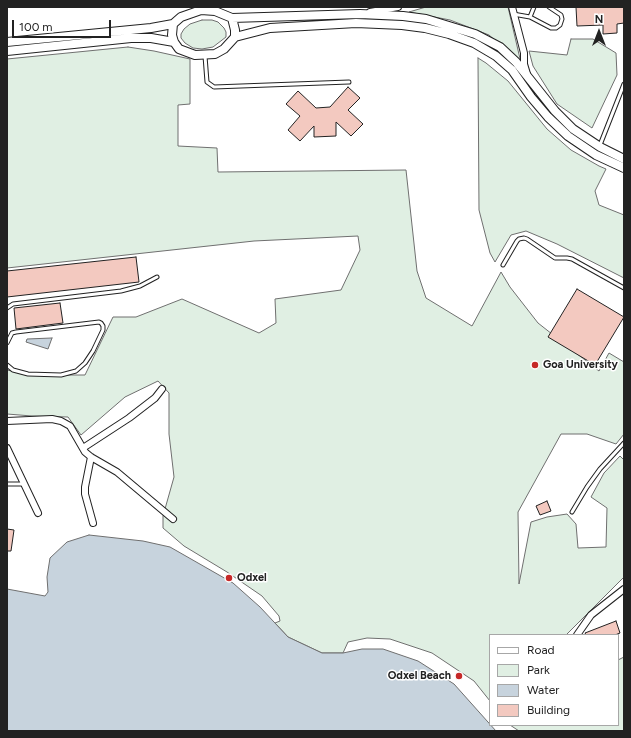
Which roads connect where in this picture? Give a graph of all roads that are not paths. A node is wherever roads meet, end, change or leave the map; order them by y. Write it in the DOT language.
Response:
graph roads {
  1 [pos="398,7"];
  2 [pos="534,7"];
  3 [pos="549,7"];
  4 [pos="201,8"];
  5 [pos="513,10"];
  6 [pos="360,14"];
  7 [pos="530,17"];
  8 [pos="232,18"];
  9 [pos="173,24"];
  10 [pos="235,37"];
  11 [pos="7,42"];
  12 [pos="174,42"];
  13 [pos="7,51"];
  14 [pos="205,54"];
  15 [pos="528,76"];
  16 [pos="349,82"];
  17 [pos="624,84"];
  18 [pos="600,147"];
  19 [pos="624,159"];
  20 [pos="624,168"];
  21 [pos="502,265"];
  22 [pos="157,277"];
  23 [pos="624,288"];
  24 [pos="7,308"];
  25 [pos="7,343"];
  26 [pos="7,364"];
  27 [pos="162,389"];
  28 [pos="7,421"];
  29 [pos="624,443"];
  30 [pos="7,448"];
  31 [pos="83,448"];
  32 [pos="91,457"];
  33 [pos="7,484"];
  34 [pos="24,484"];
  35 [pos="572,512"];
  36 [pos="38,514"];
  37 [pos="173,519"];
  38 [pos="93,523"];
  39 [pos="624,589"];
  40 [pos="577,634"];
  1 -- 6 [label="street"];
  2 -- 7 [label="lane"];
  3 -- 7 [label="lane"];
  4 -- 8 [label="main road"];
  4 -- 9 [label="main road"];
  5 -- 7 [label="lane"];
  5 -- 15 [label="street"];
  6 -- 8 [label="main road"];
  6 -- 15 [label="main road"];
  8 -- 10 [label="main road"];
  9 -- 11 [label="main road"];
  9 -- 12 [label="main road"];
  10 -- 14 [label="main road"];
  10 -- 20 [label="main road"];
  12 -- 13 [label="main road"];
  12 -- 14 [label="main road"];
  14 -- 16 [label="lane"];
  15 -- 18 [label="main road"];
  17 -- 18 [label="lane"];
  18 -- 19 [label="main road"];
  21 -- 23 [label="lane"];
  22 -- 24 [label="lane"];
  25 -- 26 [label="lane"];
  27 -- 31 [label="street"];
  28 -- 31 [label="street"];
  29 -- 35 [label="lane"];
  30 -- 34 [label="street"];
  31 -- 32 [label="street"];
  32 -- 37 [label="street"];
  32 -- 38 [label="street"];
  33 -- 34 [label="lane"];
  34 -- 36 [label="street"];
  39 -- 40 [label="street"];
}
